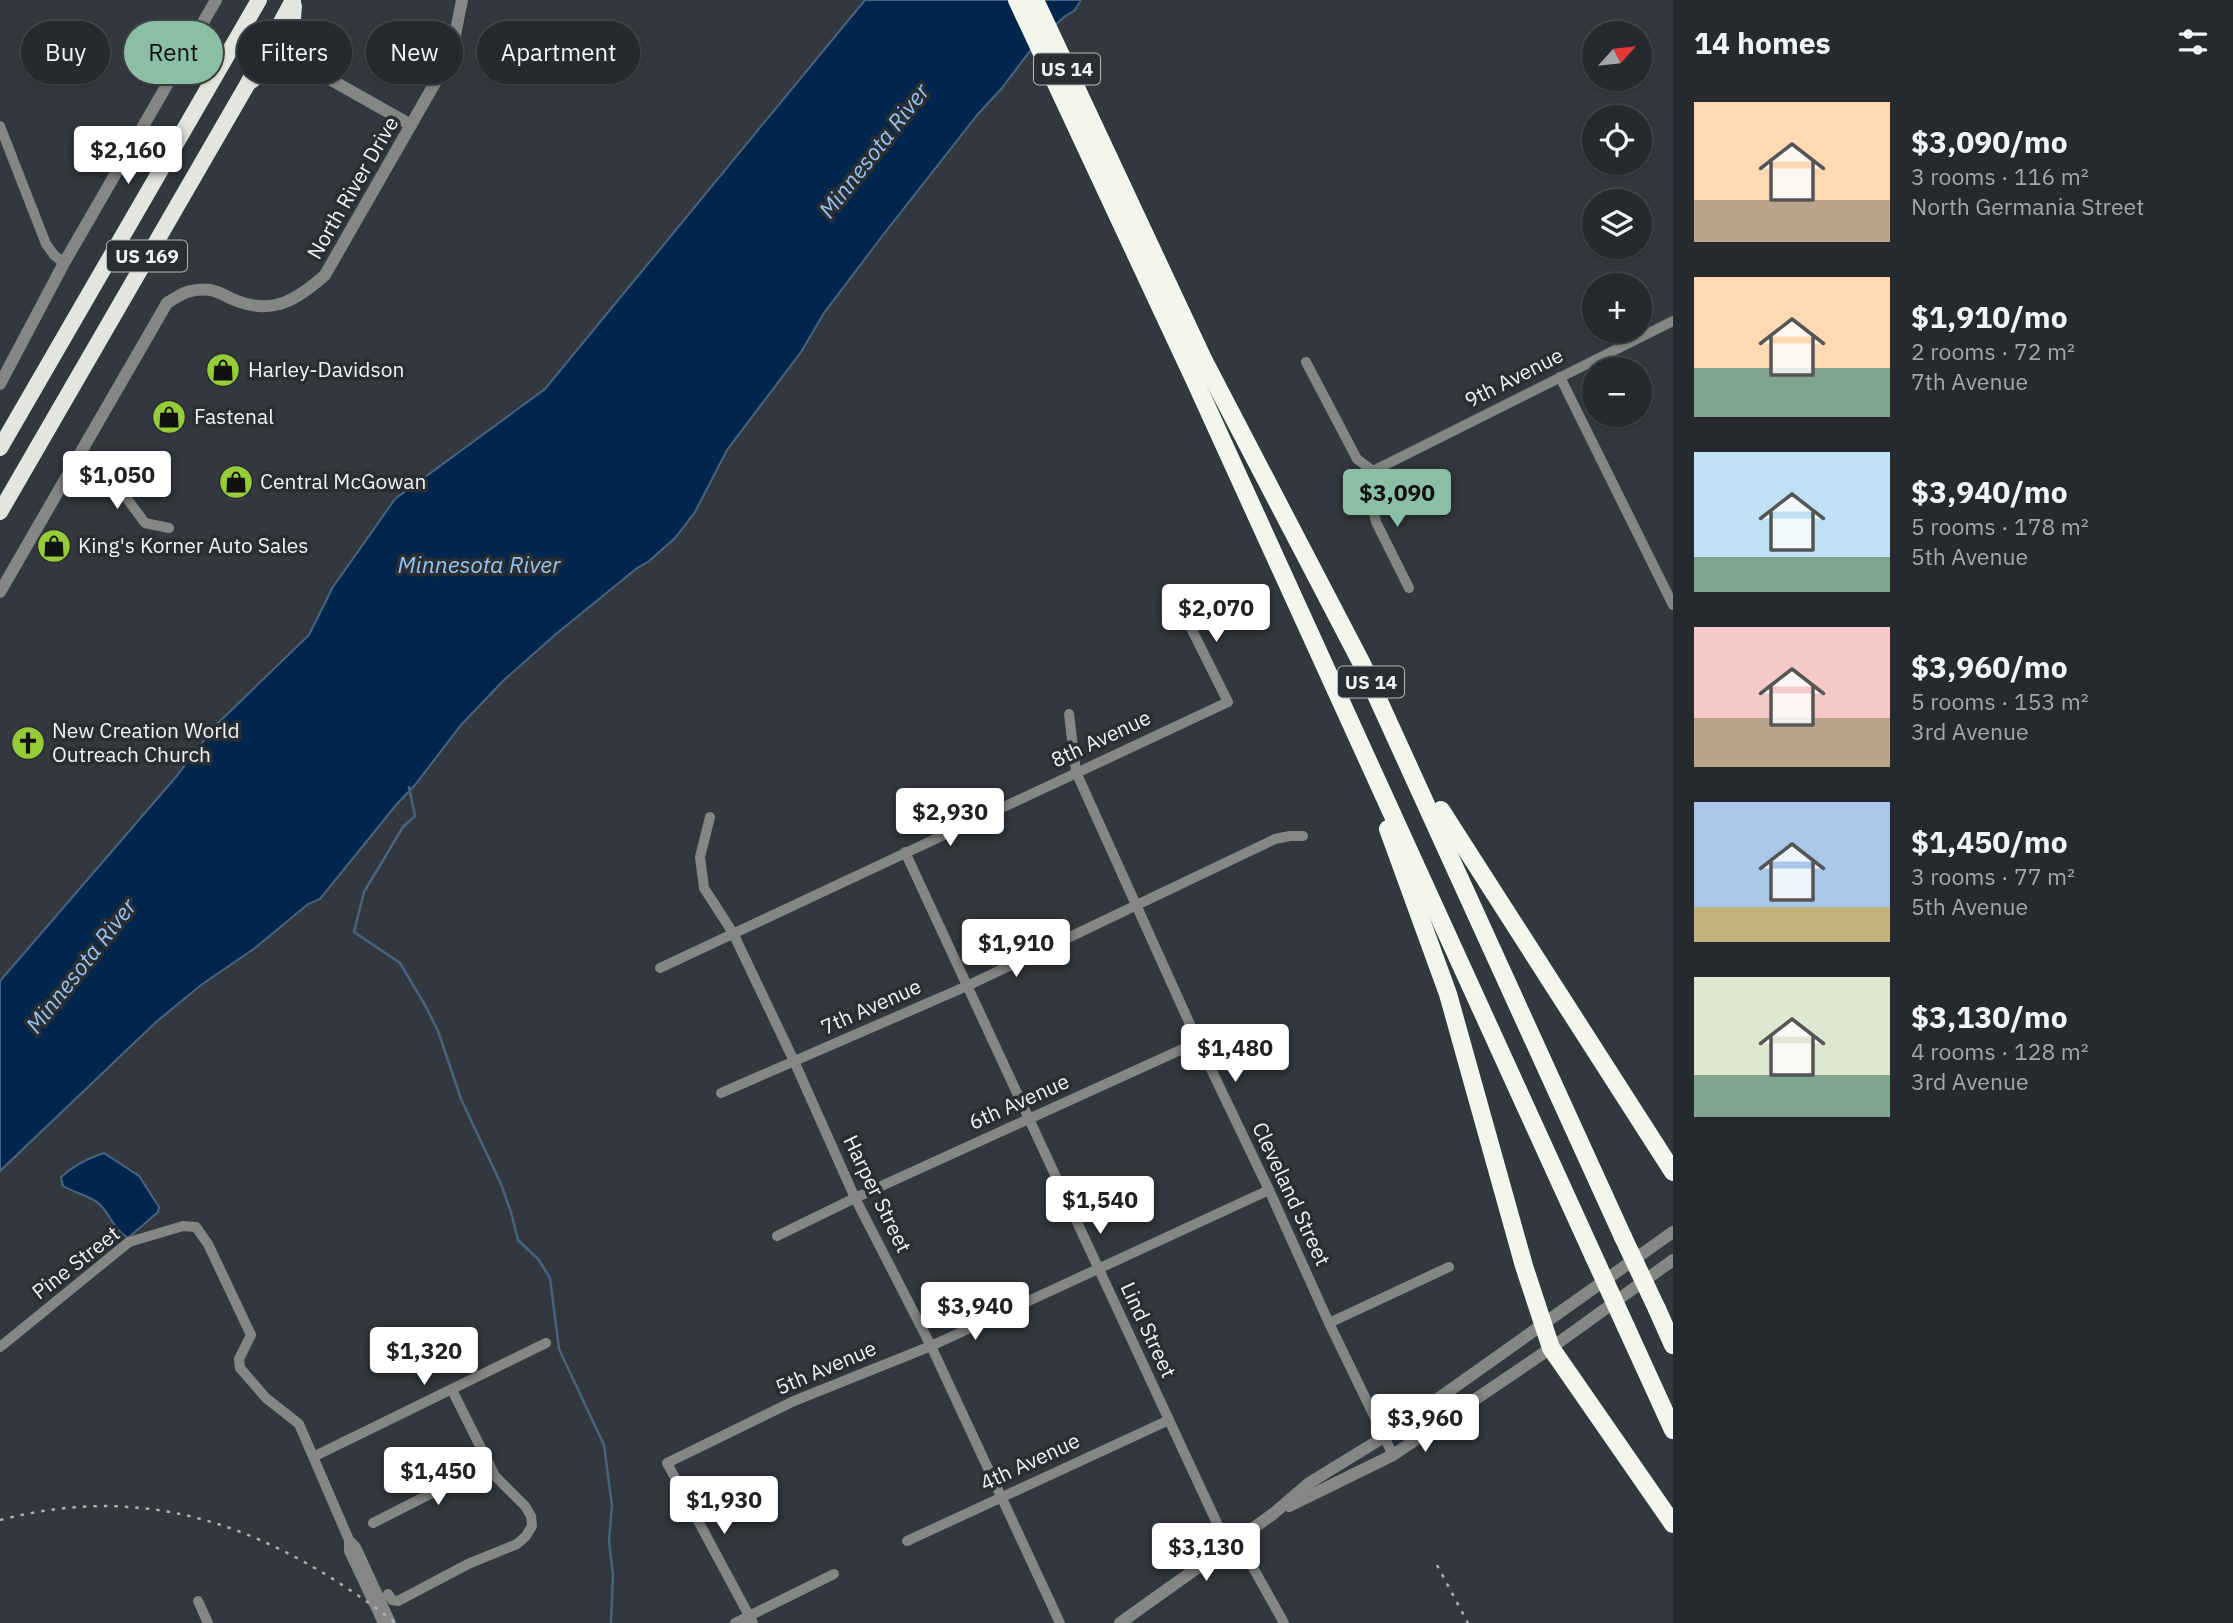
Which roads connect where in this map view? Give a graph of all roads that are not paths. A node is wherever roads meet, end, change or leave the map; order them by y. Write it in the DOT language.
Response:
graph roads {
  1 [pos="216,0"];
  2 [pos="259,0"];
  3 [pos="294,0"];
  4 [pos="462,0"];
  5 [pos="1017,0"];
  6 [pos="1035,0"];
  7 [pos="293,21"];
  8 [pos="338,84"];
  9 [pos="247,85"];
  10 [pos="411,125"];
  11 [pos="0,126"];
  12 [pos="1093,145"];
  13 [pos="64,263"];
  14 [pos="1673,321"];
  15 [pos="1306,362"];
  16 [pos="1560,377"];
  17 [pos="0,384"];
  18 [pos="0,448"];
  19 [pos="77,459"];
  20 [pos="1373,471"];
  21 [pos="0,512"];
  22 [pos="169,528"];
  23 [pos="1409,588"];
  24 [pos="0,592"];
  25 [pos="1177,600"];
  26 [pos="1673,604"];
  27 [pos="1362,664"];
  28 [pos="1069,714"];
  29 [pos="1359,740"];
  30 [pos="1076,772"];
  31 [pos="710,817"];
  32 [pos="1303,836"];
  33 [pos="905,852"];
  34 [pos="1136,905"];
  35 [pos="733,933"];
  36 [pos="660,968"];
  37 [pos="967,986"];
  38 [pos="1198,1042"];
  39 [pos="794,1061"];
  40 [pos="721,1093"];
  41 [pos="1028,1119"];
  42 [pos="1673,1172"];
  43 [pos="1269,1190"];
  44 [pos="855,1198"];
  45 [pos="1673,1232"];
  46 [pos="777,1236"];
  47 [pos="1673,1260"];
  48 [pos="1449,1267"];
  49 [pos="1098,1268"];
  50 [pos="1329,1323"];
  51 [pos="1543,1324"];
  52 [pos="545,1343"];
  53 [pos="1673,1345"];
  54 [pos="931,1346"];
  55 [pos="0,1347"];
  56 [pos="1551,1348"];
  57 [pos="452,1390"];
  58 [pos="1170,1420"];
  59 [pos="1673,1430"];
  60 [pos="1384,1437"];
  61 [pos="1393,1455"];
  62 [pos="315,1456"];
  63 [pos="489,1464"];
  64 [pos="1000,1496"];
  65 [pos="1273,1514"];
  66 [pos="373,1523"];
  67 [pos="1673,1524"];
  68 [pos="349,1541"];
  69 [pos="908,1541"];
  70 [pos="1232,1544"];
  71 [pos="834,1574"];
  72 [pos="388,1594"];
  73 [pos="198,1601"];
  74 [pos="752,1619"];
  75 [pos="208,1623"];
  76 [pos="383,1623"];
  77 [pos="391,1623"];
  78 [pos="735,1623"];
  79 [pos="1060,1623"];
  80 [pos="1119,1623"];
  81 [pos="1284,1623"];
  1 -- 13 [label="street"];
  2 -- 18 [label="highway, US 169"];
  3 -- 7 [label="highway"];
  3 -- 9 [label="highway, US 169"];
  4 -- 10 [label="street, North River Drive"];
  5 -- 12 [label="highway, US 14"];
  6 -- 12 [label="highway, US 14"];
  8 -- 10 [label="street"];
  9 -- 21 [label="highway, US 169"];
  10 -- 19 [label="street, North River Drive"];
  11 -- 13 [label="street"];
  12 -- 27 [label="highway, US 14"];
  12 -- 29 [label="highway, US 14"];
  13 -- 17 [label="street"];
  14 -- 16 [label="street, 9th Avenue"];
  15 -- 20 [label="street"];
  16 -- 20 [label="street, 9th Avenue"];
  16 -- 26 [label="street"];
  19 -- 22 [label="street"];
  19 -- 24 [label="street, North River Drive"];
  20 -- 23 [label="street"];
  25 -- 30 [label="street, 8th Avenue"];
  27 -- 42 [label="highway"];
  27 -- 53 [label="highway, US 14, bridge"];
  28 -- 30 [label="street, Cleveland Street"];
  29 -- 51 [label="highway"];
  29 -- 59 [label="highway, US 14, bridge"];
  30 -- 33 [label="street, 8th Avenue"];
  30 -- 34 [label="street, Cleveland Street"];
  31 -- 35 [label="street, Harper Street"];
  32 -- 34 [label="street, 7th Avenue"];
  33 -- 35 [label="street, 8th Avenue"];
  33 -- 37 [label="street, Lind Street"];
  34 -- 37 [label="street, 7th Avenue"];
  34 -- 38 [label="street, Cleveland Street"];
  35 -- 36 [label="street, 8th Avenue"];
  35 -- 39 [label="street, Harper Street"];
  37 -- 39 [label="street, 7th Avenue"];
  37 -- 41 [label="street, Lind Street"];
  38 -- 41 [label="street, 6th Avenue"];
  38 -- 43 [label="street, Cleveland Street"];
  39 -- 40 [label="street, 7th Avenue"];
  39 -- 44 [label="street, Harper Street"];
  41 -- 44 [label="street, 6th Avenue"];
  41 -- 49 [label="street, Lind Street"];
  43 -- 49 [label="street, 5th Avenue"];
  43 -- 50 [label="street, Cleveland Street"];
  44 -- 46 [label="street, 6th Avenue"];
  44 -- 54 [label="street, Harper Street"];
  45 -- 51 [label="street"];
  47 -- 56 [label="street"];
  48 -- 50 [label="street"];
  49 -- 54 [label="street, 5th Avenue"];
  49 -- 58 [label="street, Lind Street"];
  50 -- 60 [label="street, Cleveland Street"];
  51 -- 56 [label="highway"];
  51 -- 60 [label="street"];
  52 -- 57 [label="street"];
  54 -- 64 [label="street, Harper Street"];
  54 -- 74 [label="street, 5th Avenue"];
  55 -- 62 [label="street, Pine Street"];
  56 -- 61 [label="street"];
  56 -- 67 [label="highway"];
  57 -- 62 [label="street"];
  57 -- 63 [label="street"];
  58 -- 64 [label="street, 4th Avenue"];
  58 -- 70 [label="street, Lind Street"];
  60 -- 61 [label="street, Cleveland Street"];
  60 -- 65 [label="street"];
  61 -- 65 [label="street"];
  62 -- 68 [label="street, Pine Street"];
  63 -- 66 [label="street"];
  63 -- 72 [label="street"];
  64 -- 69 [label="street, 4th Avenue"];
  64 -- 79 [label="street, Harper Street"];
  65 -- 70 [label="street"];
  68 -- 76 [label="street, Pine Street"];
  68 -- 77 [label="street, Pine Street"];
  70 -- 80 [label="street"];
  70 -- 81 [label="street, Lind Street"];
  71 -- 74 [label="street"];
  73 -- 75 [label="street"];
  74 -- 78 [label="street"];
}
